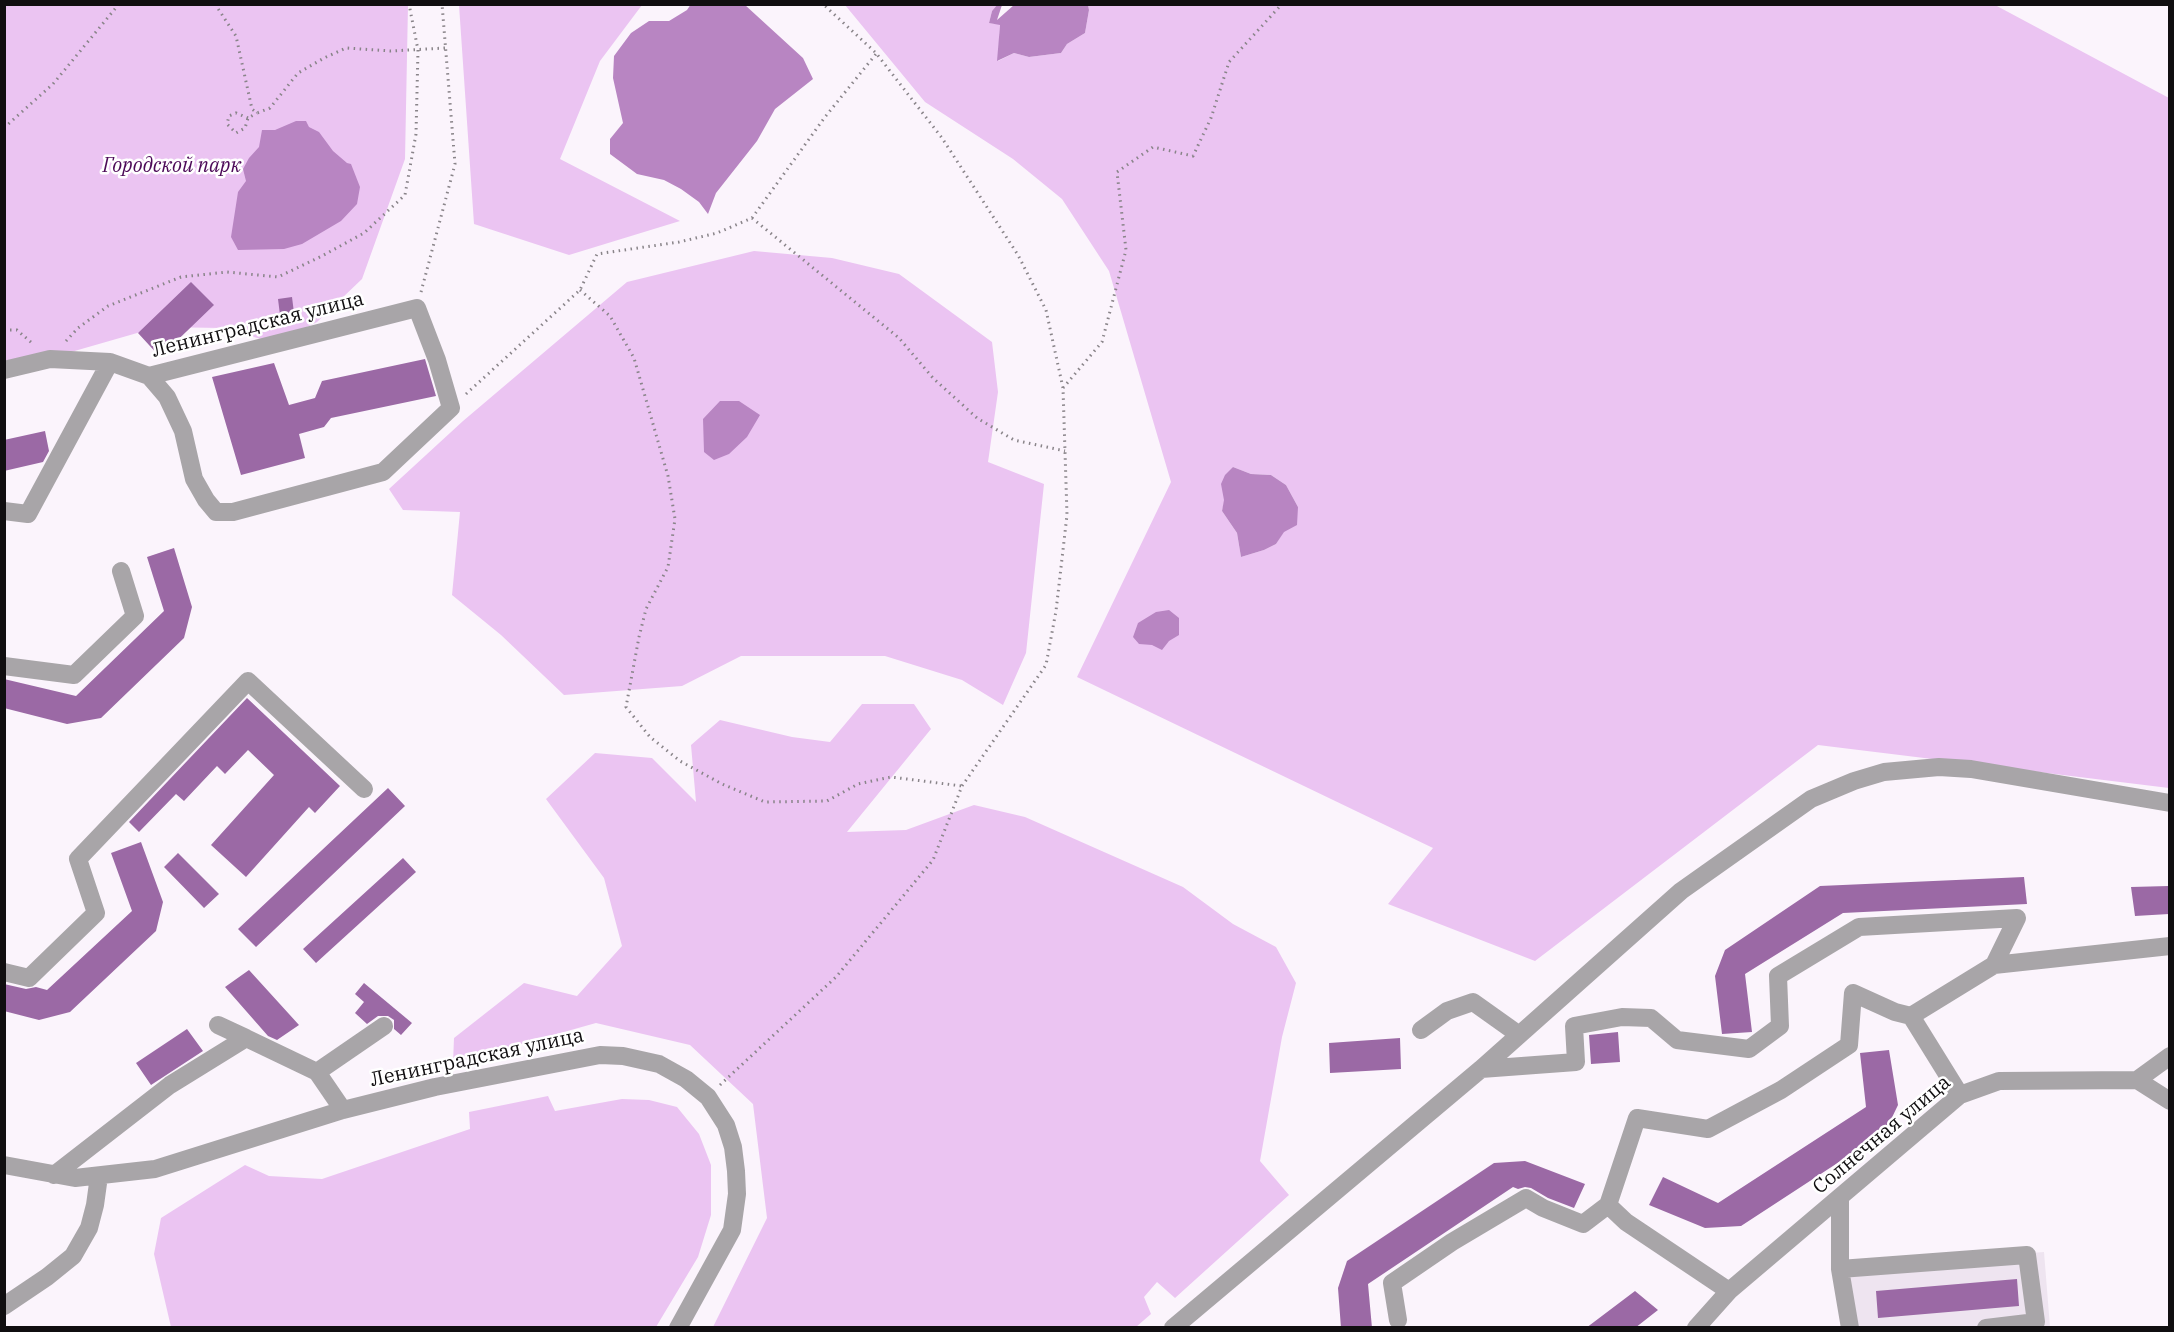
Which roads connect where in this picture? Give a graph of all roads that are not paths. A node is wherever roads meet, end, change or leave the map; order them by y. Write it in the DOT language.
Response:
graph roads {
  1 [pos="110,362"];
  2 [pos="4,370"];
  3 [pos="149,376"];
  4 [pos="4,511"];
  5 [pos="121,571"];
  6 [pos="4,666"];
  7 [pos="364,789"];
  8 [pos="2169,803"];
  9 [pos="2169,946"];
  10 [pos="1994,965"];
  11 [pos="4,972"];
  12 [pos="1911,1016"];
  13 [pos="218,1025"];
  14 [pos="384,1026"];
  15 [pos="1421,1030"];
  16 [pos="1518,1034"];
  17 [pos="246,1038"];
  18 [pos="2169,1056"];
  19 [pos="1481,1069"];
  20 [pos="317,1072"];
  21 [pos="2137,1080"];
  22 [pos="1960,1095"];
  23 [pos="2169,1101"];
  24 [pos="344,1110"];
  25 [pos="4,1165"];
  26 [pos="54,1175"];
  27 [pos="99,1176"];
  28 [pos="1840,1199"];
  29 [pos="1608,1205"];
  30 [pos="1840,1269"];
  31 [pos="1729,1291"];
  32 [pos="4,1306"];
  33 [pos="1398,1320"];
  34 [pos="678,1328"];
  35 [pos="1173,1328"];
  36 [pos="1696,1328"];
  37 [pos="1850,1328"];
  38 [pos="1986,1328"];
  1 -- 2 [label="street, Ленинградская улица"];
  1 -- 3 [label="street, Ленинградская улица"];
  1 -- 4 [label="street"];
  3 -- 3 [label="street, Ленинградская улица"];
  5 -- 6 [label="street"];
  7 -- 11 [label="street"];
  8 -- 16 [label="street"];
  9 -- 10 [label="street"];
  10 -- 12 [label="street"];
  10 -- 19 [label="street"];
  12 -- 22 [label="street"];
  12 -- 29 [label="street"];
  13 -- 17 [label="street"];
  14 -- 20 [label="street"];
  15 -- 16 [label="street"];
  16 -- 19 [label="street"];
  17 -- 20 [label="street"];
  17 -- 26 [label="street"];
  18 -- 21 [label="street"];
  19 -- 35 [label="street"];
  20 -- 24 [label="street"];
  21 -- 22 [label="street, Солнечная улица"];
  21 -- 23 [label="street"];
  22 -- 28 [label="street, Солнечная улица"];
  24 -- 27 [label="street, Ленинградская улица"];
  24 -- 34 [label="street, Ленинградская улица"];
  25 -- 26 [label="street, Ленинградская улица"];
  26 -- 27 [label="street, Ленинградская улица"];
  27 -- 32 [label="street"];
  28 -- 30 [label="street"];
  28 -- 31 [label="street, Солнечная улица"];
  29 -- 31 [label="street"];
  29 -- 33 [label="street"];
  30 -- 37 [label="street"];
  30 -- 38 [label="street"];
  31 -- 36 [label="street, Солнечная улица"];
}
